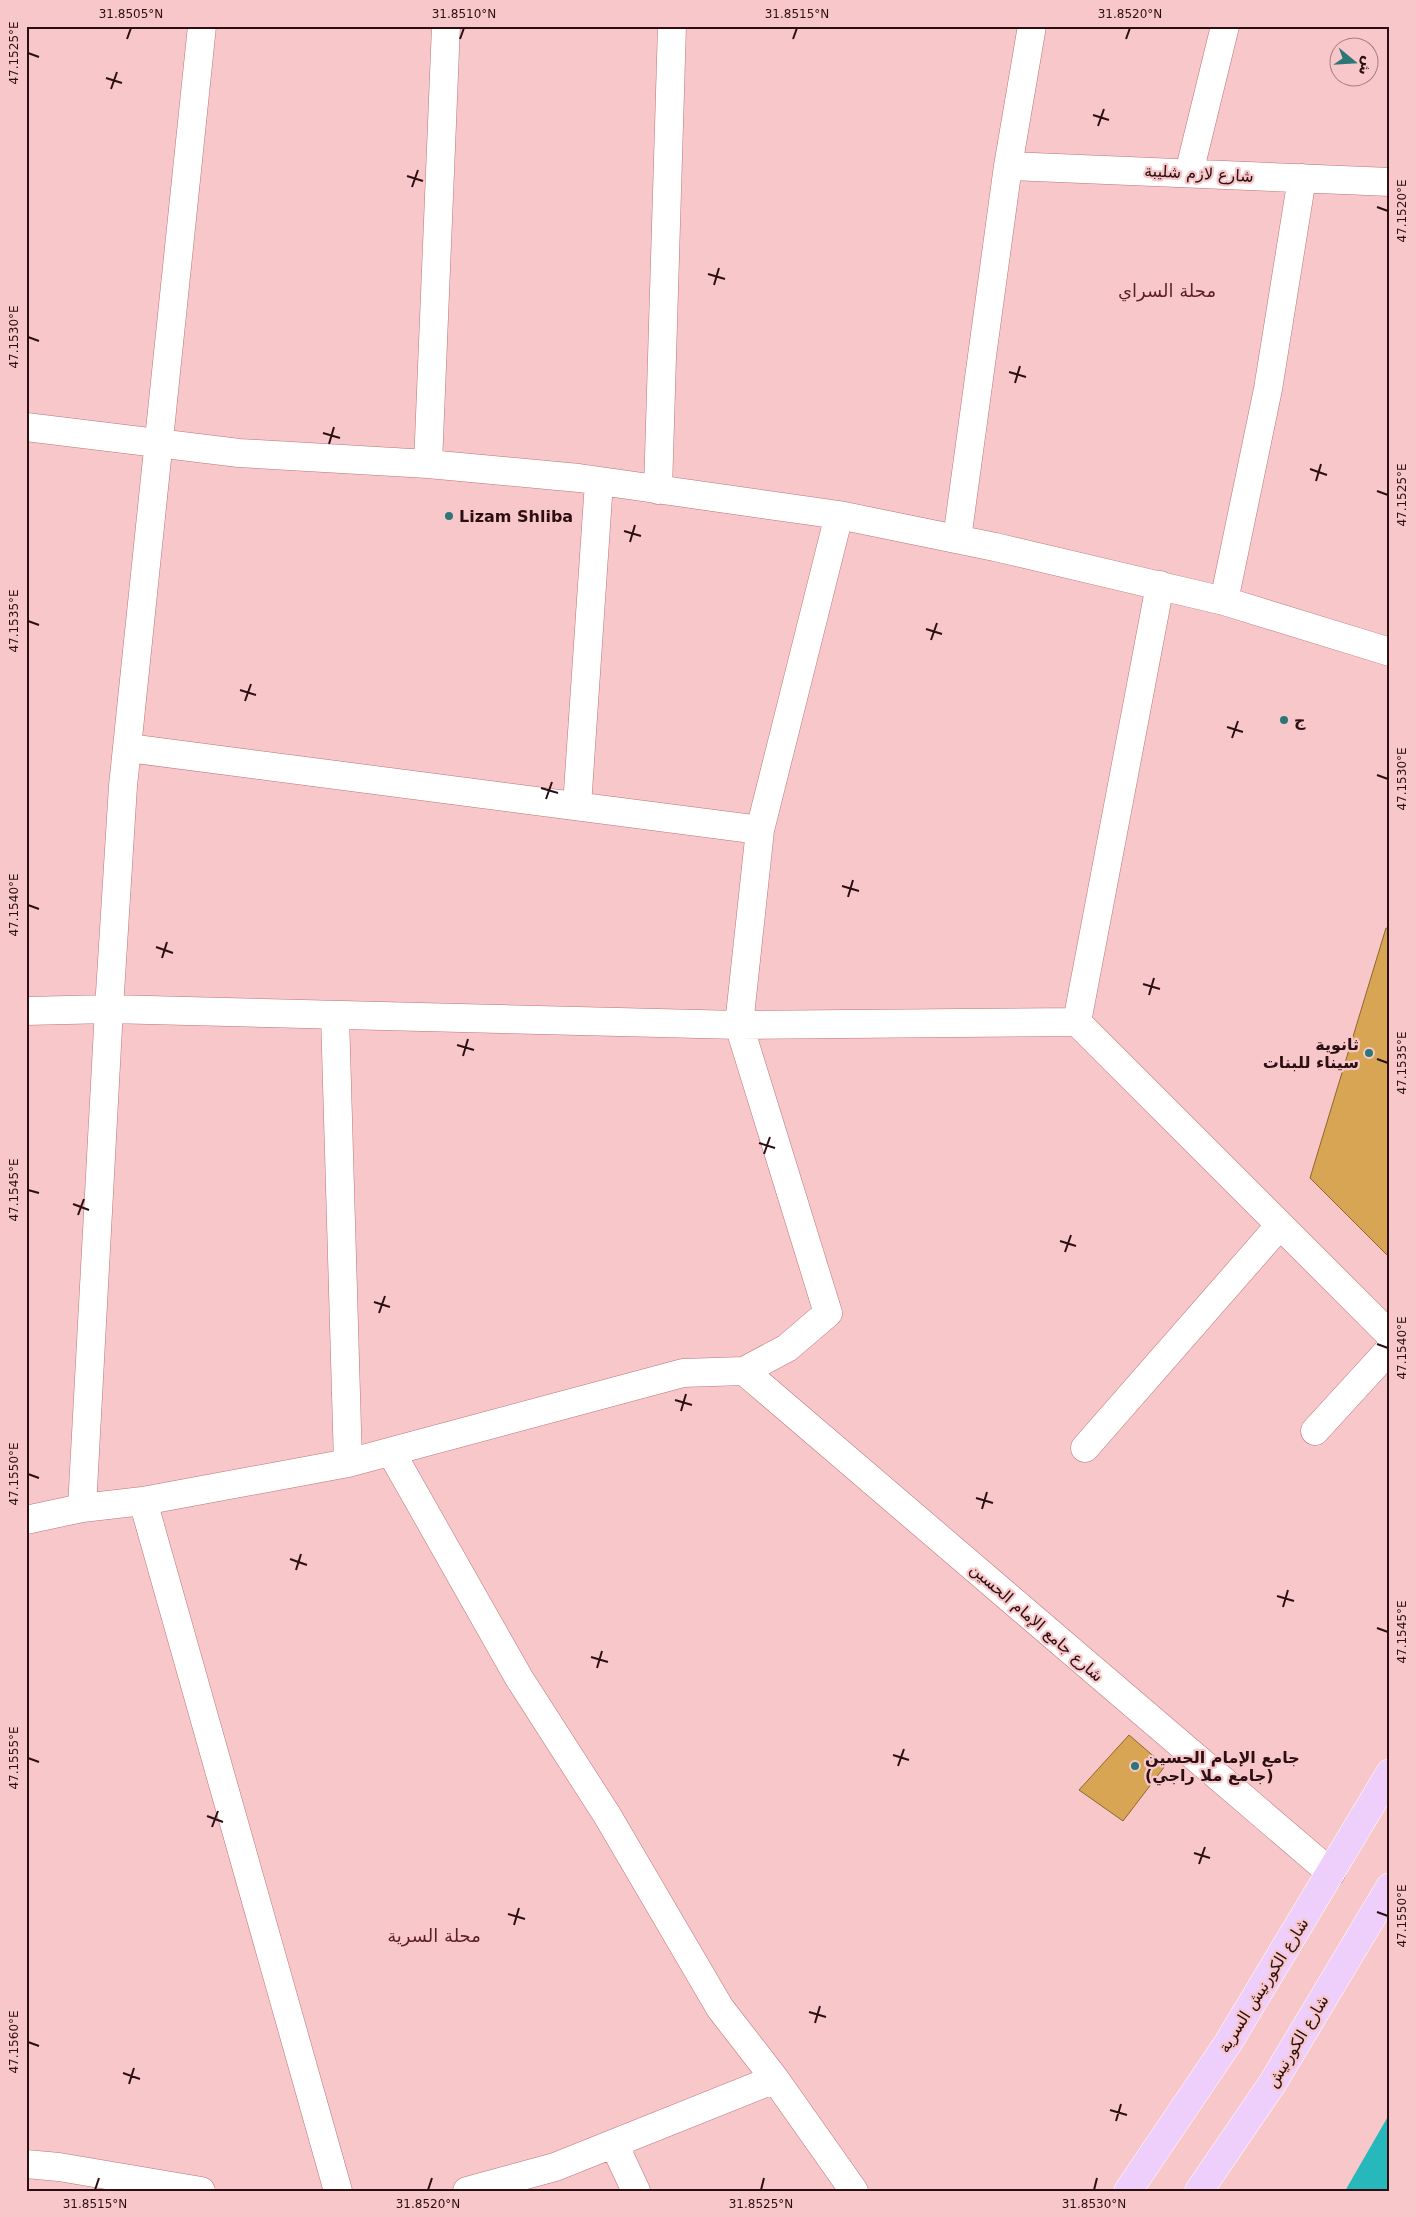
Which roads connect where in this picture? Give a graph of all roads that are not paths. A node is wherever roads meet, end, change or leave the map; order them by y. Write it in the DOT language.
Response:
graph roads {
  1 [pos="202,26"];
  2 [pos="446,26"];
  3 [pos="672,26"];
  4 [pos="1032,26"];
  5 [pos="1224,26"];
  6 [pos="1008,166"];
  7 [pos="1190,173"];
  8 [pos="1302,178"];
  9 [pos="1390,182"];
  10 [pos="26,427"];
  11 [pos="160,444"];
  12 [pos="428,464"];
  13 [pos="599,482"];
  14 [pos="658,490"];
  15 [pos="839,515"];
  16 [pos="957,540"];
  17 [pos="1160,586"];
  18 [pos="1224,600"];
  19 [pos="1390,652"];
  20 [pos="128,748"];
  21 [pos="577,806"];
  22 [pos="760,830"];
  23 [pos="109,1009"];
  24 [pos="26,1011"];
  25 [pos="334,1015"];
  26 [pos="1077,1022"];
  27 [pos="739,1025"];
  28 [pos="1280,1225"];
  29 [pos="1390,1335"];
  30 [pos="1390,1349"];
  31 [pos="744,1370"];
  32 [pos="1315,1431"];
  33 [pos="1085,1448"];
  34 [pos="391,1452"];
  35 [pos="348,1462"];
  36 [pos="143,1501"];
  37 [pos="82,1508"];
  38 [pos="26,1520"];
  39 [pos="1390,1773"];
  40 [pos="1331,1873"];
  41 [pos="1390,1887"];
  42 [pos="775,2079"];
  43 [pos="614,2144"];
  44 [pos="26,2164"];
  45 [pos="201,2191"];
  46 [pos="338,2191"];
  47 [pos="467,2191"];
  48 [pos="636,2191"];
  49 [pos="854,2191"];
  50 [pos="1128,2191"];
  51 [pos="1199,2191"];
  1 -- 11 [label="street"];
  2 -- 12 [label="street"];
  3 -- 14 [label="street"];
  4 -- 6 [label="street"];
  5 -- 7 [label="street"];
  6 -- 7 [label="street, شارع لازم شليبة"];
  6 -- 16 [label="street"];
  7 -- 8 [label="street, شارع لازم شليبة"];
  8 -- 9 [label="street, شارع لازم شليبة"];
  8 -- 18 [label="street"];
  10 -- 11 [label="street"];
  11 -- 12 [label="street"];
  11 -- 20 [label="street"];
  12 -- 13 [label="street"];
  13 -- 14 [label="street"];
  13 -- 21 [label="street"];
  14 -- 15 [label="street"];
  15 -- 16 [label="street"];
  15 -- 22 [label="street"];
  16 -- 17 [label="street"];
  17 -- 18 [label="street"];
  17 -- 26 [label="street"];
  18 -- 19 [label="street"];
  20 -- 21 [label="street"];
  20 -- 23 [label="street"];
  21 -- 22 [label="street"];
  22 -- 27 [label="street"];
  23 -- 24 [label="street"];
  23 -- 25 [label="street"];
  23 -- 37 [label="street"];
  25 -- 27 [label="street"];
  25 -- 35 [label="street"];
  26 -- 27 [label="street"];
  26 -- 28 [label="street"];
  27 -- 31 [label="street"];
  28 -- 29 [label="street"];
  28 -- 33 [label="street"];
  30 -- 32 [label="street"];
  31 -- 34 [label="street"];
  31 -- 40 [label="street, شارع جامع الإمام الحسين"];
  34 -- 35 [label="street"];
  34 -- 42 [label="street"];
  35 -- 36 [label="street"];
  36 -- 37 [label="street"];
  36 -- 46 [label="street"];
  37 -- 38 [label="street"];
  39 -- 40 [label="main road, شارع الكورنيش السرية"];
  40 -- 50 [label="main road, شارع الكورنيش السرية"];
  41 -- 51 [label="main road, شارع الكورنيش"];
  42 -- 43 [label="street"];
  42 -- 49 [label="street"];
  43 -- 47 [label="street"];
  43 -- 48 [label="street"];
  44 -- 45 [label="street"];
}
